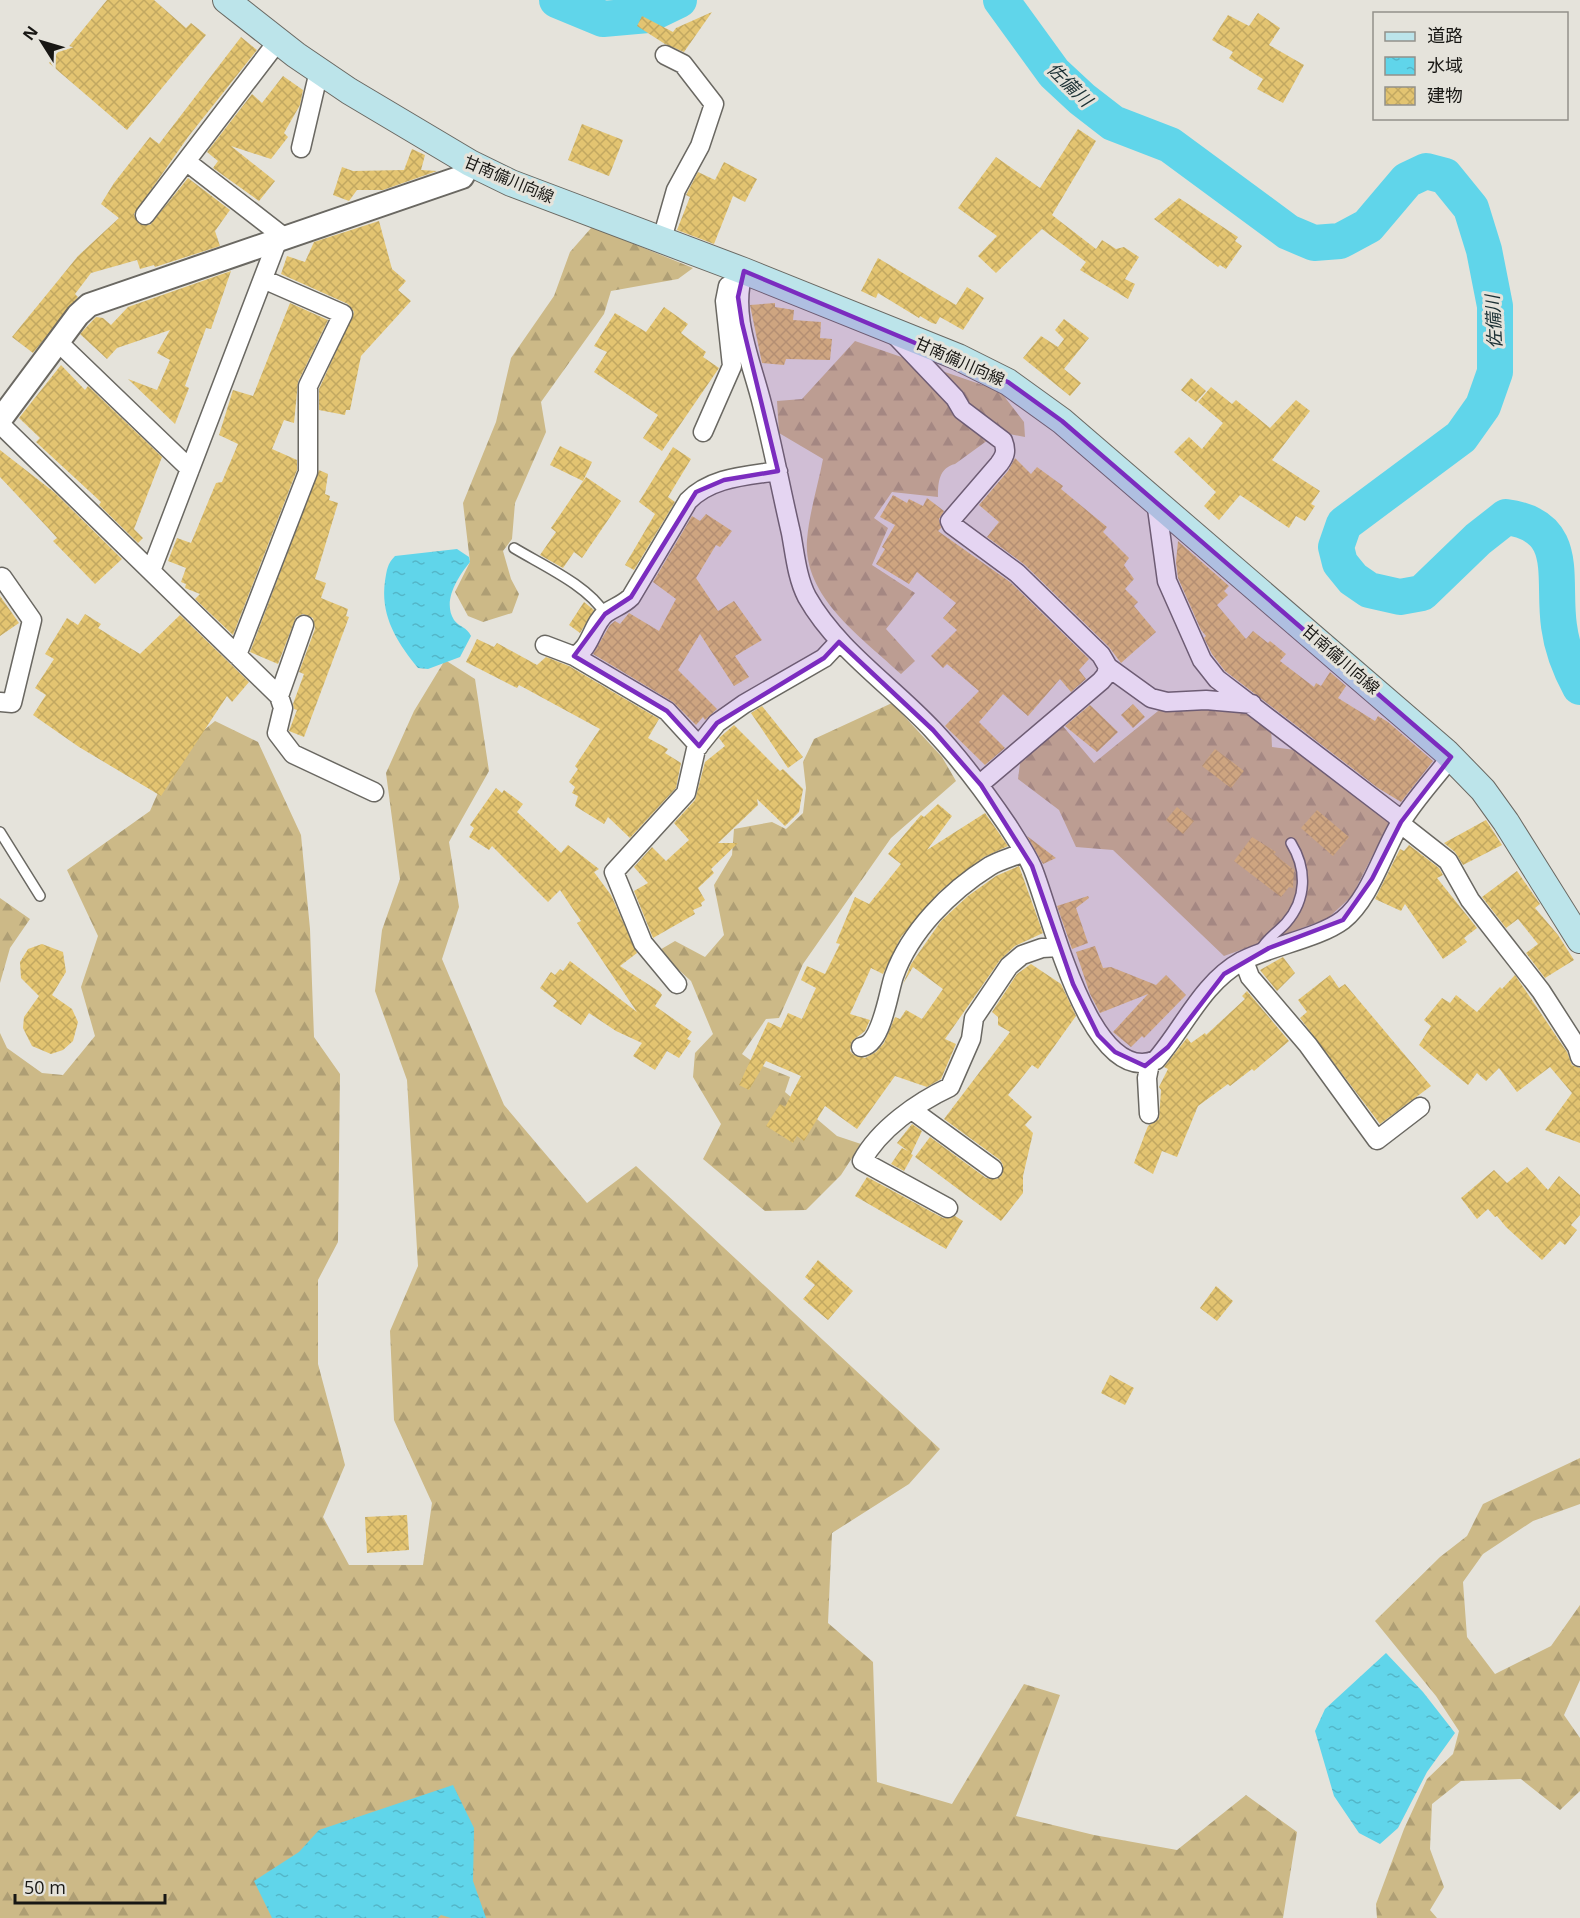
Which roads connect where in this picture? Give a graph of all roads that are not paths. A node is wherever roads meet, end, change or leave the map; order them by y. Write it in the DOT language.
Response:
graph roads {
  1 [pos="226,0"];
  2 [pos="278,41"];
  3 [pos="665,55"];
  4 [pos="319,71"];
  5 [pos="301,148"];
  6 [pos="187,162"];
  7 [pos="470,163"];
  8 [pos="145,215"];
  9 [pos="662,239"];
  10 [pos="278,240"];
  11 [pos="263,279"];
  12 [pos="742,279"];
  13 [pos="891,330"];
  14 [pos="58,342"];
  15 [pos="0,422"];
  16 [pos="703,432"];
  17 [pos="190,469"];
  18 [pos="778,471"];
  19 [pos="1156,501"];
  20 [pos="514,548"];
  21 [pos="151,571"];
  22 [pos="2,577"];
  23 [pos="605,614"];
  24 [pos="304,625"];
  25 [pos="839,642"];
  26 [pos="545,645"];
  27 [pos="237,655"];
  28 [pos="574,657"];
  29 [pos="1108,667"];
  30 [pos="279,696"];
  31 [pos="0,702"];
  32 [pos="1252,704"];
  33 [pos="699,746"];
  34 [pos="1451,757"];
  35 [pos="980,784"];
  36 [pos="374,792"];
  37 [pos="1401,822"];
  38 [pos="0,832"];
  39 [pos="1291,843"];
  40 [pos="1024,852"];
  41 [pos="40,896"];
  42 [pos="1580,940"];
  43 [pos="1059,947"];
  44 [pos="1251,957"];
  45 [pos="677,984"];
  46 [pos="861,1047"];
  47 [pos="1580,1057"];
  48 [pos="1150,1063"];
  49 [pos="1420,1107"];
  50 [pos="912,1110"];
  51 [pos="1149,1114"];
  52 [pos="993,1170"];
  53 [pos="948,1208"];
  1 -- 2 [label="main road, 甘南備川向線"];
  2 -- 4 [label="main road, 甘南備川向線"];
  2 -- 6 [label="street"];
  3 -- 9 [label="street"];
  4 -- 5 [label="street"];
  4 -- 7 [label="main road, 甘南備川向線"];
  6 -- 8 [label="street"];
  6 -- 10 [label="street"];
  7 -- 9 [label="main road, 甘南備川向線"];
  7 -- 10 [label="street"];
  9 -- 12 [label="main road, 甘南備川向線"];
  10 -- 11 [label="street"];
  10 -- 14 [label="street"];
  11 -- 17 [label="street"];
  11 -- 27 [label="street"];
  12 -- 13 [label="main road, 甘南備川向線"];
  12 -- 16 [label="street"];
  12 -- 18 [label="street"];
  13 -- 19 [label="main road, 甘南備川向線"];
  13 -- 29 [label="street"];
  14 -- 15 [label="street"];
  14 -- 17 [label="street"];
  15 -- 21 [label="street"];
  17 -- 21 [label="street"];
  18 -- 23 [label="street"];
  18 -- 25 [label="street"];
  19 -- 32 [label="street"];
  19 -- 34 [label="main road, 甘南備川向線"];
  20 -- 23 [label="lane"];
  21 -- 27 [label="street"];
  22 -- 31 [label="street"];
  23 -- 28 [label="street"];
  24 -- 30 [label="street"];
  25 -- 33 [label="street"];
  25 -- 35 [label="street"];
  26 -- 28 [label="street"];
  27 -- 30 [label="street"];
  28 -- 33 [label="street"];
  29 -- 32 [label="street"];
  29 -- 35 [label="street"];
  30 -- 36 [label="street"];
  32 -- 37 [label="street"];
  33 -- 45 [label="street"];
  34 -- 37 [label="street"];
  34 -- 42 [label="main road, 甘南備川向線"];
  35 -- 40 [label="street"];
  37 -- 44 [label="street"];
  37 -- 47 [label="street"];
  38 -- 41 [label="lane"];
  39 -- 44 [label="lane"];
  40 -- 43 [label="street"];
  40 -- 46 [label="street"];
  43 -- 48 [label="street"];
  43 -- 50 [label="street"];
  44 -- 48 [label="street"];
  44 -- 49 [label="street"];
  48 -- 51 [label="street"];
  50 -- 52 [label="street"];
  50 -- 53 [label="street"];
}
